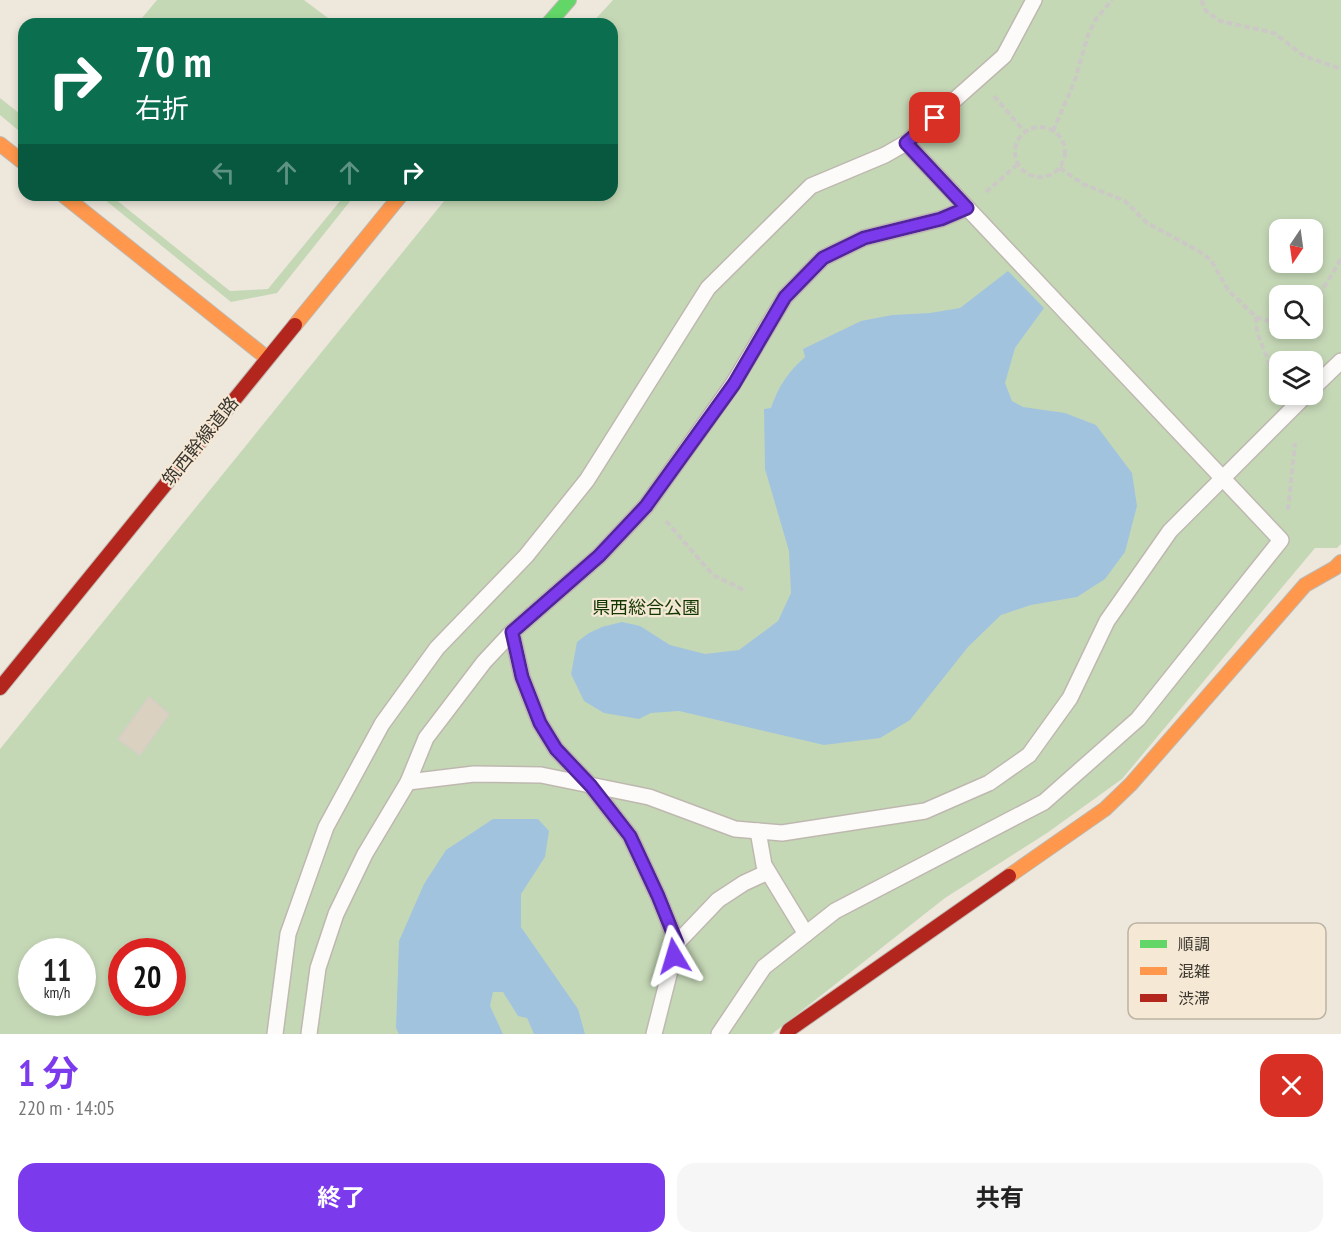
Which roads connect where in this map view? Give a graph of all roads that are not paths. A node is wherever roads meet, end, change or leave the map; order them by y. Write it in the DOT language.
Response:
graph roads {
  1 [pos="569,0"];
  2 [pos="1034,0"];
  3 [pos="553,18"];
  4 [pos="906,143"];
  5 [pos="0,144"];
  6 [pos="18,158"];
  7 [pos="71,201"];
  8 [pos="395,201"];
  9 [pos="967,208"];
  10 [pos="267,358"];
  11 [pos="1341,361"];
  12 [pos="1323,378"];
  13 [pos="1296,405"];
  14 [pos="1223,478"];
  15 [pos="1341,562"];
  16 [pos="512,632"];
  17 [pos="0,688"];
  18 [pos="408,782"];
  19 [pos="591,786"];
  20 [pos="758,831"];
  21 [pos="768,872"];
  22 [pos="806,934"];
  23 [pos="677,943"];
  24 [pos="275,1034"];
  25 [pos="309,1034"];
  26 [pos="654,1034"];
  27 [pos="720,1034"];
  28 [pos="787,1034"];
  1 -- 3 [label="street"];
  2 -- 4 [label="lane"];
  4 -- 9 [label="lane"];
  4 -- 24 [label="lane"];
  5 -- 6 [label="street"];
  7 -- 10 [label="street"];
  8 -- 10 [label="street, 筑西幹線道路"];
  9 -- 14 [label="lane"];
  9 -- 16 [label="lane"];
  10 -- 17 [label="street, 筑西幹線道路"];
  11 -- 12 [label="lane"];
  13 -- 14 [label="lane"];
  14 -- 20 [label="lane"];
  14 -- 22 [label="lane"];
  15 -- 28 [label="street"];
  16 -- 18 [label="lane"];
  16 -- 19 [label="lane"];
  18 -- 19 [label="lane"];
  18 -- 25 [label="lane"];
  19 -- 20 [label="lane"];
  19 -- 23 [label="lane"];
  20 -- 21 [label="lane"];
  21 -- 22 [label="lane"];
  21 -- 23 [label="lane"];
  22 -- 27 [label="lane"];
  23 -- 26 [label="lane"];
}
